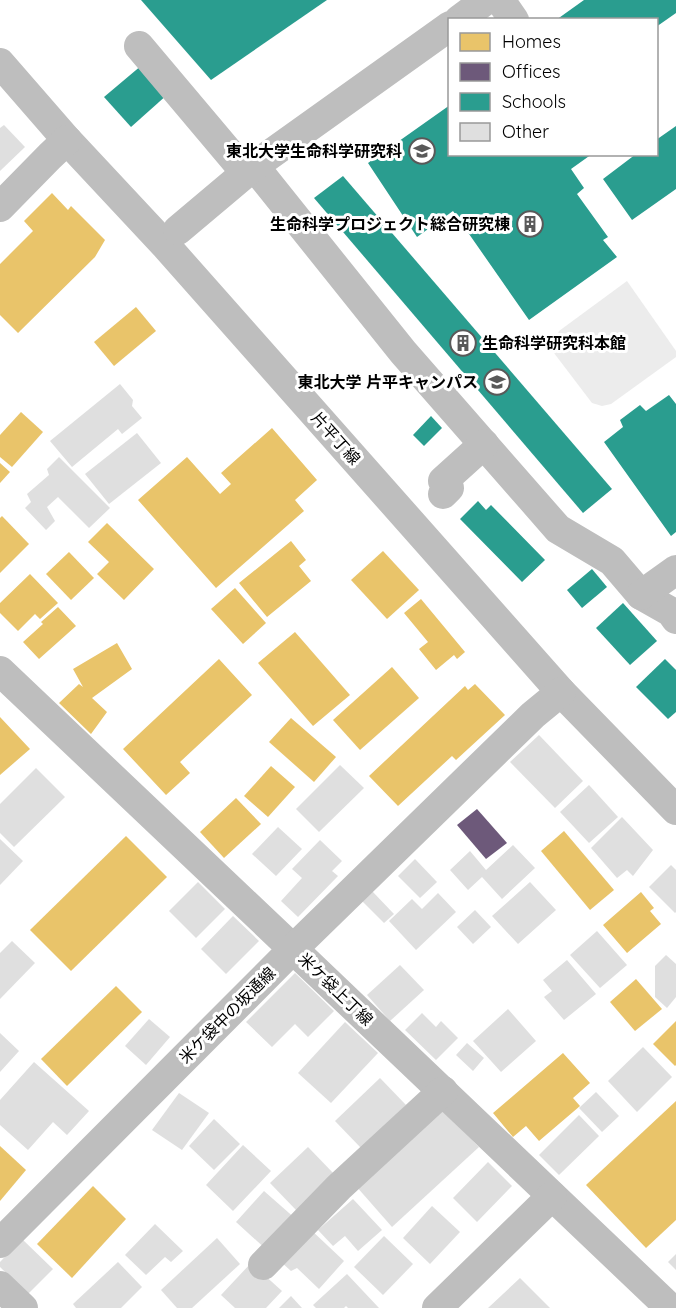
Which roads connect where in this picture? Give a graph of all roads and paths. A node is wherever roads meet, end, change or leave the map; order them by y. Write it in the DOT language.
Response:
graph roads {
  1 [pos="486,0"];
  2 [pos="500,0"];
  3 [pos="462,18"];
  4 [pos="513,18"];
  5 [pos="448,27"];
  6 [pos="139,46"];
  7 [pos="0,63"];
  8 [pos="67,140"];
  9 [pos="250,170"];
  10 [pos="0,207"];
  11 [pos="178,230"];
  12 [pos="484,444"];
  13 [pos="443,494"];
  14 [pos="676,570"];
  15 [pos="641,595"];
  16 [pos="676,619"];
  17 [pos="0,671"];
  18 [pos="561,692"];
  19 [pos="676,810"];
  20 [pos="293,948"];
  21 [pos="443,1091"];
  22 [pos="552,1196"];
  23 [pos="0,1243"];
  24 [pos="263,1265"];
  25 [pos="0,1286"];
  26 [pos="23,1308"];
  27 [pos="437,1308"];
  28 [pos="670,1308"];
  1 -- 3 [label="street"];
  2 -- 4 [label="street"];
  5 -- 9 [label="street"];
  6 -- 9 [label="street"];
  7 -- 8 [label="street, 片平丁線"];
  8 -- 10 [label="street"];
  8 -- 18 [label="street, 片平丁線"];
  9 -- 11 [label="street"];
  9 -- 12 [label="street"];
  12 -- 13 [label="street"];
  12 -- 15 [label="street"];
  14 -- 15 [label="street"];
  15 -- 16 [label="street"];
  17 -- 20 [label="street, 米ケ袋上丁線"];
  18 -- 19 [label="street, 片平丁線"];
  18 -- 20 [label="street, 米ケ袋中の坂通線"];
  20 -- 21 [label="street, 米ケ袋上丁線"];
  20 -- 23 [label="street, 米ケ袋中の坂通線"];
  21 -- 22 [label="street, 米ケ袋上丁線"];
  21 -- 24 [label="street"];
  22 -- 27 [label="street"];
  22 -- 28 [label="street, 米ケ袋上丁線"];
  25 -- 26 [label="street"];
}
